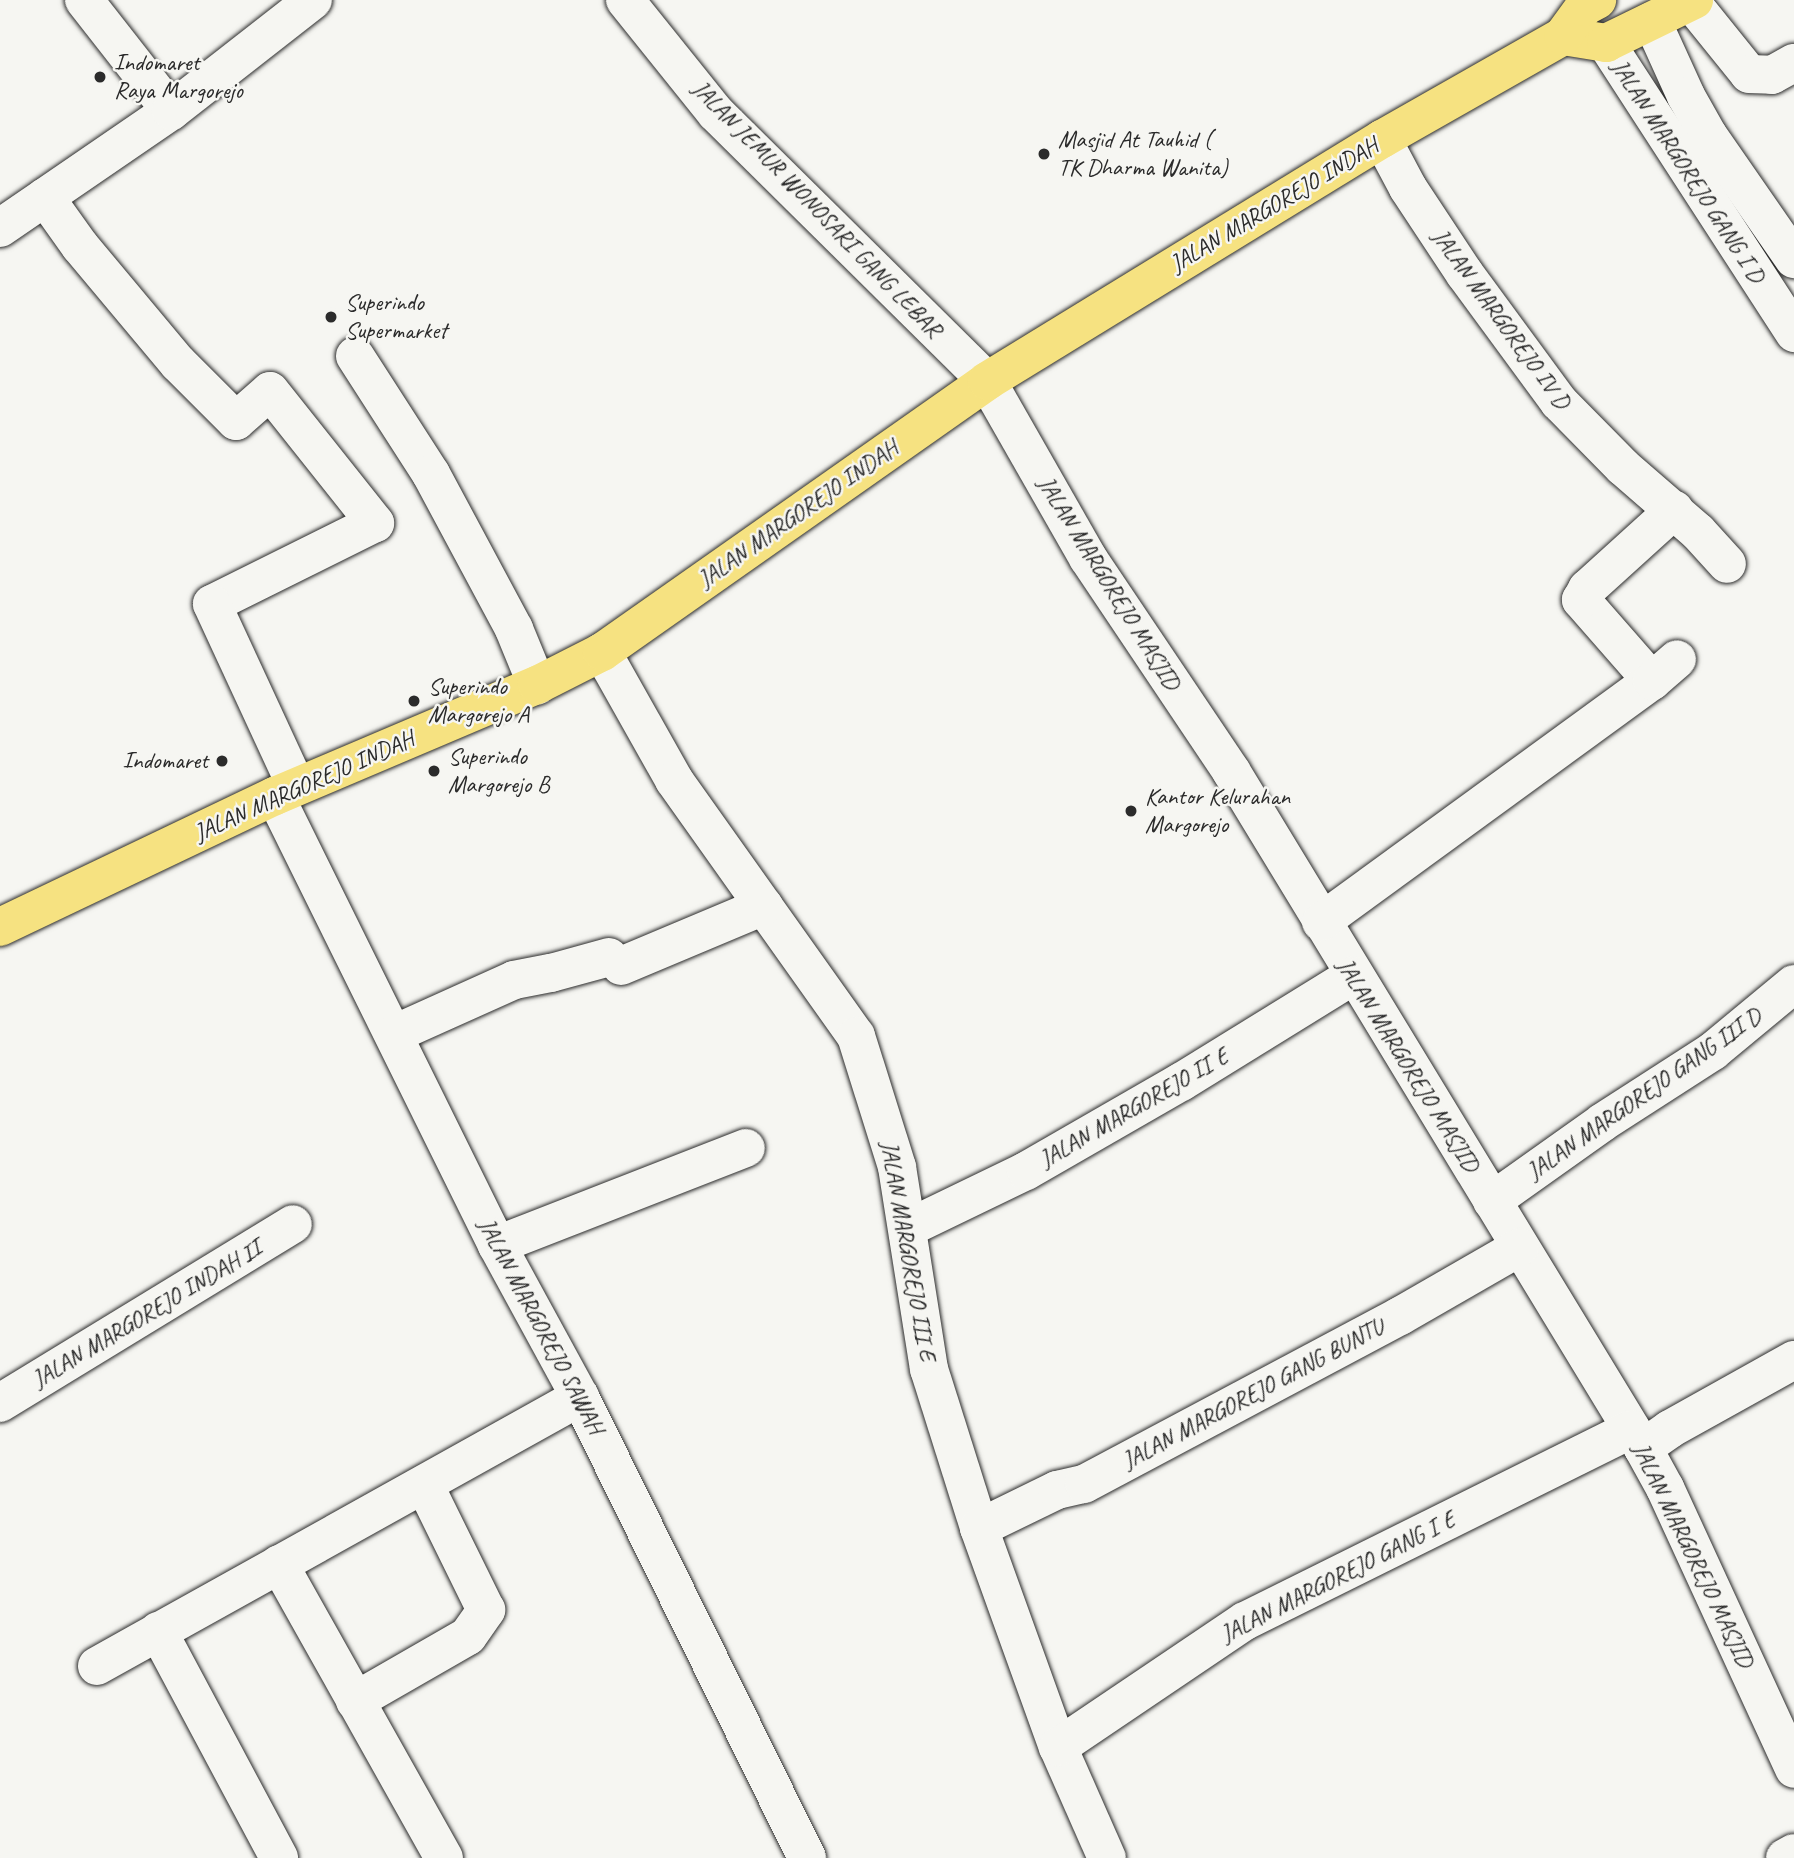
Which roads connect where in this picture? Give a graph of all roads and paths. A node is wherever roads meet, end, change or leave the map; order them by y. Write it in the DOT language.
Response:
graph roads {
  1 [pos="83,0"];
  2 [pos="313,0"];
  3 [pos="625,0"];
  4 [pos="1597,0"];
  5 [pos="1693,1"];
  6 [pos="1651,21"];
  7 [pos="1563,36"];
  8 [pos="1606,43"];
  9 [pos="1794,63"];
  10 [pos="171,110"];
  11 [pos="1382,139"];
  12 [pos="45,197"];
  13 [pos="0,228"];
  14 [pos="1794,259"];
  15 [pos="1794,333"];
  16 [pos="355,356"];
  17 [pos="986,381"];
  18 [pos="1674,510"];
  19 [pos="1727,564"];
  20 [pos="602,652"];
  21 [pos="537,685"];
  22 [pos="285,791"];
  23 [pos="764,906"];
  24 [pos="1321,922"];
  25 [pos="0,927"];
  26 [pos="1353,975"];
  27 [pos="1794,984"];
  28 [pos="394,1034"];
  29 [pos="746,1148"];
  30 [pos="1492,1201"];
  31 [pos="293,1224"];
  32 [pos="908,1228"];
  33 [pos="498,1245"];
  34 [pos="1520,1247"];
  35 [pos="1794,1360"];
  36 [pos="580,1397"];
  37 [pos="0,1403"];
  38 [pos="1637,1439"];
  39 [pos="424,1484"];
  40 [pos="979,1528"];
  41 [pos="279,1564"];
  42 [pos="159,1631"];
  43 [pos="97,1666"];
  44 [pos="355,1701"];
  45 [pos="1058,1747"];
  46 [pos="1794,1769"];
  47 [pos="1794,1853"];
  48 [pos="279,1858"];
  49 [pos="444,1858"];
  50 [pos="807,1858"];
  51 [pos="1107,1858"];
  52 [pos="1785,1858"];
  1 -- 10 [label="street"];
  2 -- 10 [label="street"];
  3 -- 17 [label="street, JALAN JEMUR WONOSARI GANG LEBAR"];
  4 -- 7 [label="main road, JALAN MARGOREJO INDAH"];
  5 -- 6 [label="main road"];
  5 -- 9 [label="street"];
  6 -- 8 [label="main road"];
  6 -- 14 [label="street"];
  7 -- 8 [label="main road"];
  7 -- 11 [label="main road, JALAN MARGOREJO INDAH"];
  8 -- 15 [label="street, JALAN MARGOREJO GANG I D"];
  10 -- 12 [label="street"];
  11 -- 17 [label="main road, JALAN MARGOREJO INDAH"];
  11 -- 18 [label="street, JALAN MARGOREJO IV D"];
  12 -- 13 [label="street"];
  12 -- 22 [label="street, JALAN MARGOREJO SAWAH"];
  16 -- 21 [label="street"];
  17 -- 20 [label="main road, JALAN MARGOREJO INDAH"];
  17 -- 24 [label="street, JALAN MARGOREJO MASJID"];
  18 -- 19 [label="street, JALAN MARGOREJO IV D"];
  18 -- 24 [label="street"];
  20 -- 21 [label="main road, JALAN MARGOREJO INDAH"];
  20 -- 23 [label="street, JALAN MARGOREJO III E"];
  21 -- 22 [label="main road, JALAN MARGOREJO INDAH"];
  22 -- 25 [label="main road, JALAN MARGOREJO INDAH"];
  22 -- 28 [label="street, JALAN MARGOREJO SAWAH"];
  23 -- 28 [label="street"];
  23 -- 32 [label="street, JALAN MARGOREJO III E"];
  24 -- 26 [label="street, JALAN MARGOREJO MASJID"];
  26 -- 30 [label="street, JALAN MARGOREJO MASJID"];
  26 -- 32 [label="street, JALAN MARGOREJO II E"];
  27 -- 30 [label="street, JALAN MARGOREJO GANG III D"];
  28 -- 33 [label="street, JALAN MARGOREJO SAWAH"];
  29 -- 33 [label="street"];
  30 -- 34 [label="street, JALAN MARGOREJO MASJID"];
  31 -- 37 [label="street, JALAN MARGOREJO INDAH II"];
  32 -- 40 [label="street, JALAN MARGOREJO III E"];
  33 -- 36 [label="street, JALAN MARGOREJO SAWAH"];
  34 -- 38 [label="street, JALAN MARGOREJO MASJID"];
  34 -- 40 [label="street, JALAN MARGOREJO GANG BUNTU"];
  35 -- 38 [label="street, JALAN MARGOREJO GANG I E"];
  36 -- 39 [label="street"];
  36 -- 50 [label="street, JALAN MARGOREJO SAWAH"];
  38 -- 45 [label="street, JALAN MARGOREJO GANG I E"];
  38 -- 46 [label="street, JALAN MARGOREJO MASJID"];
  39 -- 41 [label="street"];
  39 -- 44 [label="street"];
  40 -- 45 [label="street, JALAN MARGOREJO III E"];
  41 -- 42 [label="street"];
  41 -- 44 [label="street"];
  42 -- 43 [label="street"];
  42 -- 48 [label="street"];
  44 -- 49 [label="street"];
  45 -- 51 [label="street, JALAN MARGOREJO III E"];
  47 -- 52 [label="street"];
}
